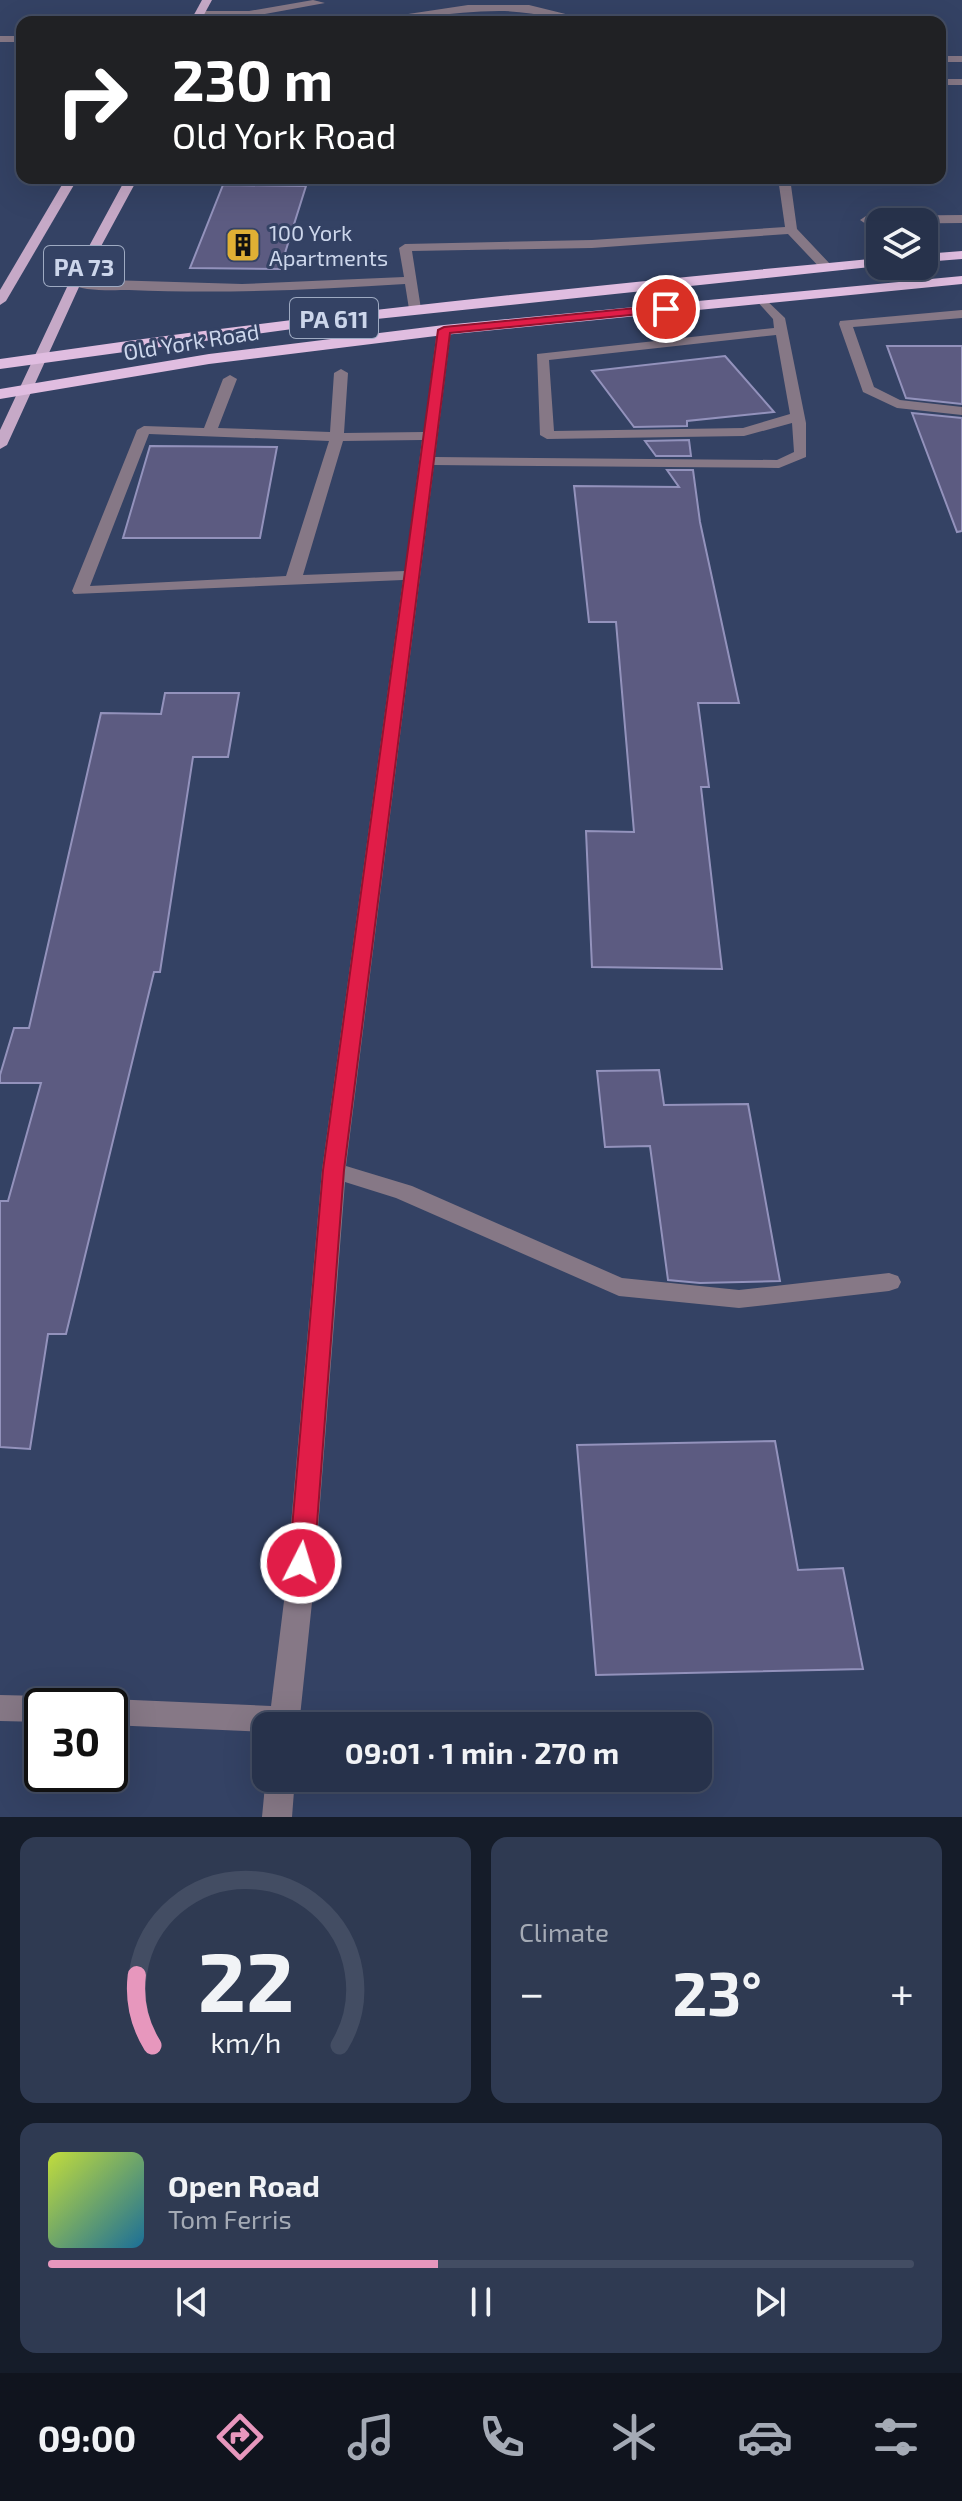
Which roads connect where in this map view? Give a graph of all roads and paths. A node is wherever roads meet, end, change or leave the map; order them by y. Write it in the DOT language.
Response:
graph roads {
  1 [pos="333,0"];
  2 [pos="319,2"];
  3 [pos="468,8"];
  4 [pos="223,16"];
  5 [pos="406,16"];
  6 [pos="467,16"];
  7 [pos="559,16"];
  8 [pos="68,184"];
  9 [pos="129,184"];
  10 [pos="785,184"];
  11 [pos="938,219"];
  12 [pos="962,219"];
  13 [pos="791,230"];
  14 [pos="962,255"];
  15 [pos="938,257"];
  16 [pos="866,264"];
  17 [pos="827,268"];
  18 [pos="410,280"];
  19 [pos="962,280"];
  20 [pos="75,283"];
  21 [pos="761,299"];
  22 [pos="0,301"];
  23 [pos="415,309"];
  24 [pos="962,314"];
  25 [pos="444,330"];
  26 [pos="781,331"];
  27 [pos="42,357"];
  28 [pos="0,364"];
  29 [pos="341,373"];
  30 [pos="230,379"];
  31 [pos="23,391"];
  32 [pos="0,394"];
  33 [pos="962,411"];
  34 [pos="797,417"];
  35 [pos="209,432"];
  36 [pos="431,436"];
  37 [pos="337,437"];
  38 [pos="0,445"];
  39 [pos="428,461"];
  40 [pos="412,575"];
  41 [pos="293,581"];
  42 [pos="334,1170"];
  43 [pos="889,1282"];
  44 [pos="0,1708"];
  45 [pos="24,1709"];
  46 [pos="285,1712"];
  47 [pos="128,1713"];
  48 [pos="252,1721"];
  49 [pos="279,1792"];
  50 [pos="277,1817"];
  1 -- 2 [label="street"];
  2 -- 4 [label="street"];
  3 -- 5 [label="street"];
  3 -- 6 [label="street"];
  3 -- 7 [label="street"];
  8 -- 22 [label="main road, PA 73"];
  9 -- 20 [label="main road, PA 73"];
  10 -- 13 [label="street"];
  11 -- 12 [label="street"];
  13 -- 17 [label="street"];
  13 -- 18 [label="street"];
  14 -- 15 [label="highway"];
  16 -- 17 [label="highway, Old York Road / PA 611"];
  17 -- 23 [label="highway, Old York Road / PA 611"];
  18 -- 20 [label="street"];
  18 -- 23 [label="street"];
  19 -- 21 [label="highway, Old York Road / PA 611"];
  20 -- 27 [label="main road, PA 73"];
  21 -- 25 [label="highway, Old York Road / PA 611"];
  21 -- 26 [label="street"];
  23 -- 27 [label="highway, Old York Road / PA 611"];
  24 -- 33 [label="street"];
  25 -- 31 [label="highway, Old York Road / PA 611"];
  25 -- 36 [label="street"];
  26 -- 34 [label="street"];
  26 -- 34 [label="street"];
  27 -- 28 [label="highway, Old York Road / PA 611"];
  27 -- 31 [label="main road, PA 73"];
  29 -- 37 [label="street"];
  30 -- 35 [label="street"];
  31 -- 32 [label="highway, Old York Road / PA 611"];
  31 -- 38 [label="main road, PA 73"];
  34 -- 39 [label="street"];
  35 -- 37 [label="street"];
  35 -- 41 [label="street"];
  36 -- 37 [label="street"];
  36 -- 39 [label="street"];
  37 -- 41 [label="street"];
  39 -- 40 [label="street"];
  40 -- 41 [label="street"];
  40 -- 42 [label="street"];
  42 -- 43 [label="street"];
  42 -- 46 [label="street"];
  44 -- 45 [label="street"];
  47 -- 48 [label="street"];
  49 -- 50 [label="street"];
}
